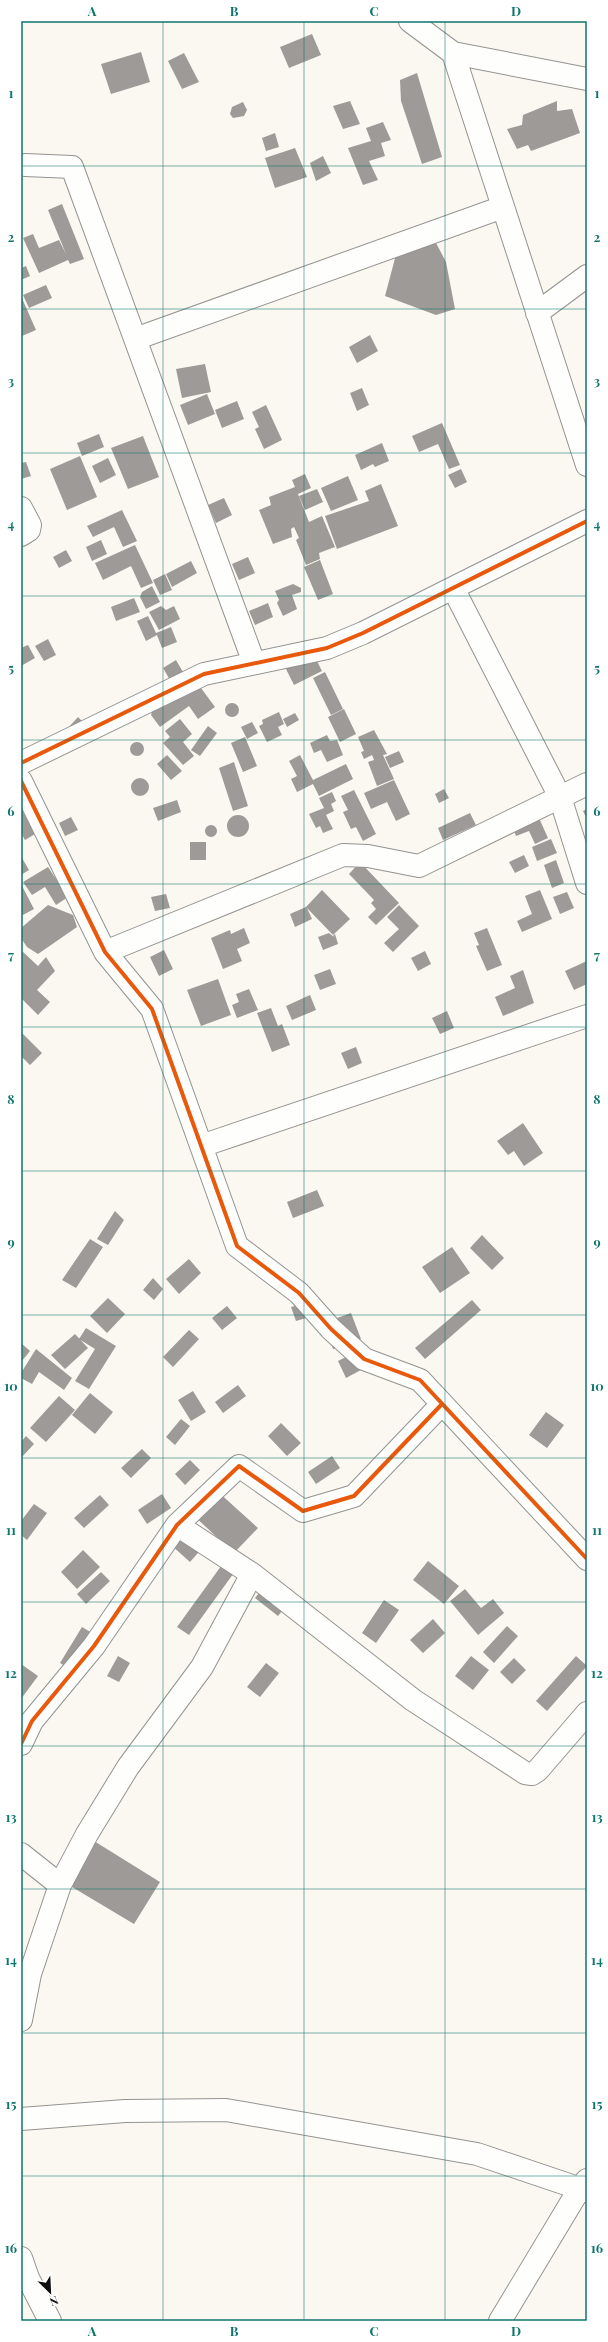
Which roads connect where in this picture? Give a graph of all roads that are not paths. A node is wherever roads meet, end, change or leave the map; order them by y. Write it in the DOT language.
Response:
graph roads {
  1 [pos="410,21"];
  2 [pos="453,53"];
  3 [pos="587,79"];
  4 [pos="22,163"];
  5 [pos="503,207"];
  6 [pos="587,276"];
  7 [pos="538,313"];
  8 [pos="135,340"];
  9 [pos="587,465"];
  10 [pos="21,508"];
  11 [pos="587,521"];
  12 [pos="21,535"];
  13 [pos="453,588"];
  14 [pos="254,664"];
  15 [pos="21,763"];
  16 [pos="587,784"];
  17 [pos="23,790"];
  18 [pos="560,797"];
  19 [pos="587,882"];
  20 [pos="105,952"];
  21 [pos="587,1016"];
  22 [pos="201,1146"];
  23 [pos="442,1404"];
  24 [pos="177,1525"];
  25 [pos="587,1559"];
  26 [pos="252,1574"];
  27 [pos="587,1713"];
  28 [pos="21,1744"];
  29 [pos="21,1854"];
  30 [pos="60,1885"];
  31 [pos="26,1972"];
  32 [pos="21,2020"];
  33 [pos="21,2119"];
  34 [pos="585,2187"];
  35 [pos="21,2258"];
  36 [pos="50,2321"];
  37 [pos="500,2321"];
  1 -- 2 [label="street"];
  2 -- 3 [label="street"];
  2 -- 5 [label="street"];
  4 -- 8 [label="street"];
  5 -- 7 [label="street"];
  5 -- 8 [label="street"];
  6 -- 7 [label="street"];
  7 -- 9 [label="street"];
  8 -- 14 [label="street"];
  10 -- 12 [label="street"];
  11 -- 13 [label="street"];
  13 -- 14 [label="street"];
  13 -- 18 [label="street"];
  14 -- 15 [label="street"];
  16 -- 18 [label="street"];
  17 -- 20 [label="street"];
  18 -- 19 [label="street"];
  18 -- 20 [label="street"];
  20 -- 22 [label="street"];
  21 -- 22 [label="street"];
  22 -- 23 [label="street"];
  23 -- 24 [label="street"];
  23 -- 25 [label="street"];
  24 -- 26 [label="street"];
  24 -- 28 [label="street"];
  26 -- 27 [label="street"];
  26 -- 30 [label="street"];
  29 -- 30 [label="street"];
  30 -- 31 [label="street"];
  31 -- 32 [label="street"];
  33 -- 34 [label="street"];
  34 -- 37 [label="street"];
  35 -- 36 [label="street"];
}
